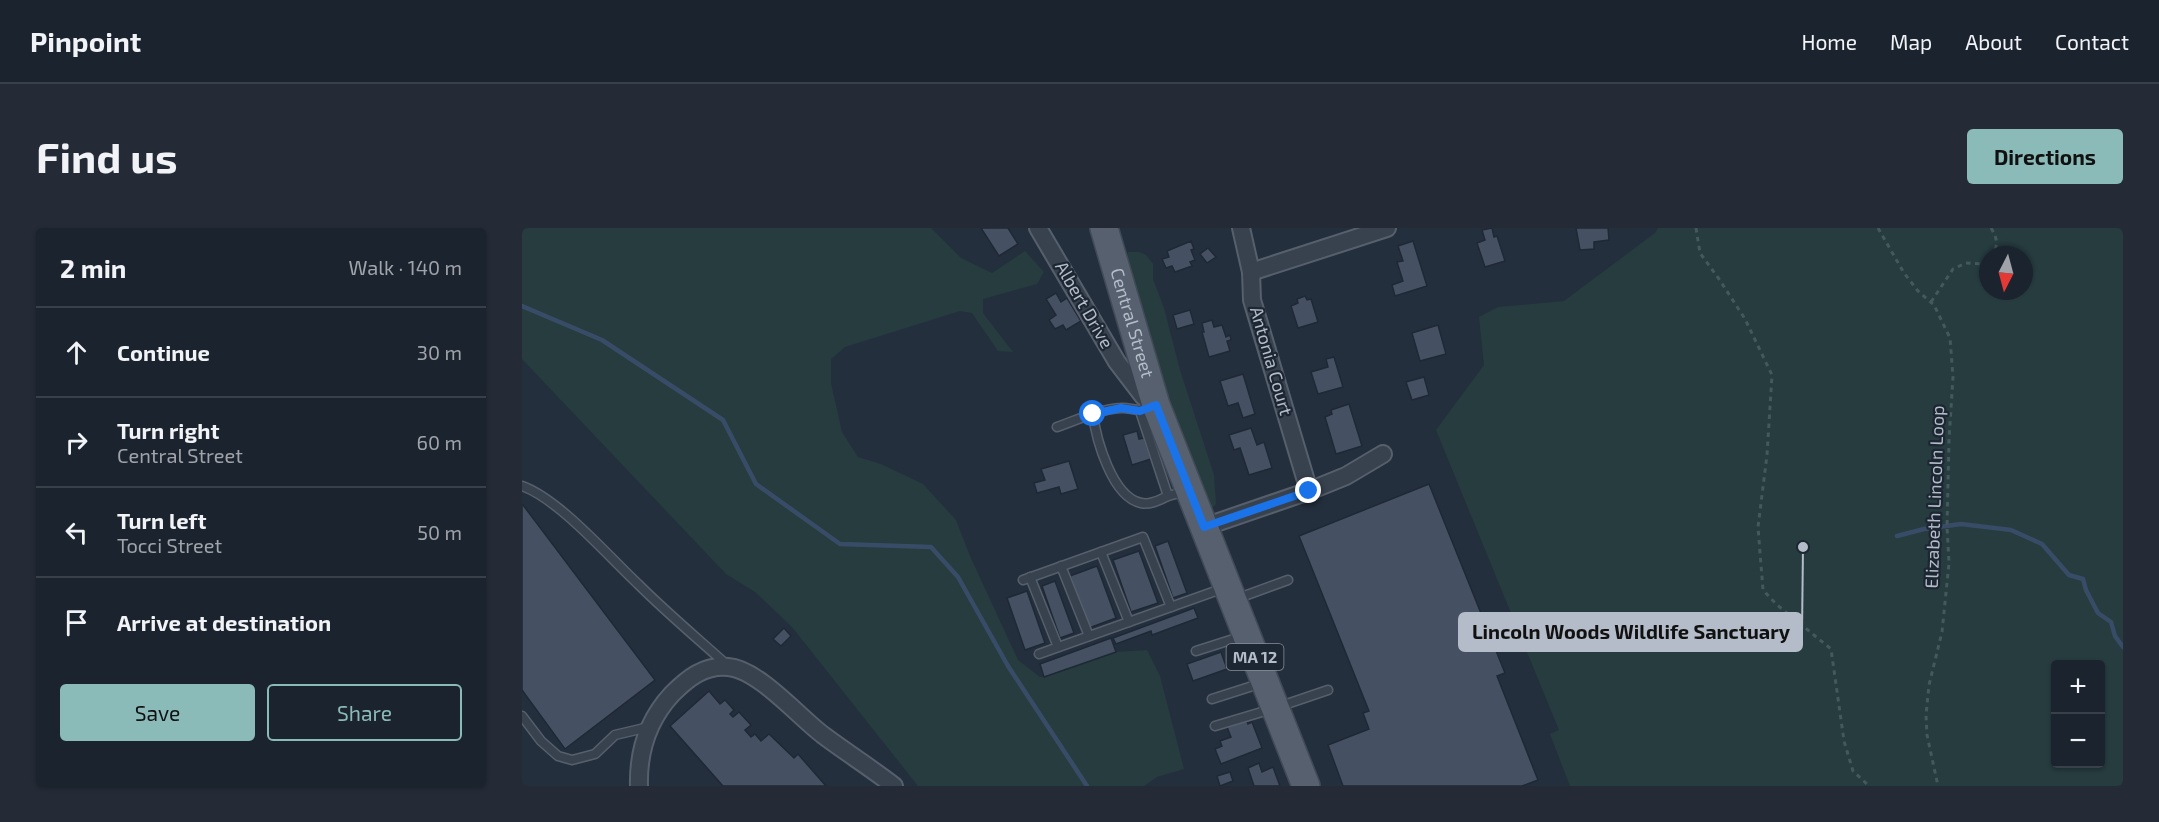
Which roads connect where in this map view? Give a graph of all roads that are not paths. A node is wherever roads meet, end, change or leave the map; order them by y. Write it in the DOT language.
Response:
graph roads {
  1 [pos="1038,228"];
  2 [pos="1104,228"];
  3 [pos="1241,228"];
  4 [pos="1387,228"];
  5 [pos="1251,272"];
  6 [pos="1148,408"];
  7 [pos="1093,414"];
  8 [pos="1057,427"];
  9 [pos="1383,454"];
  10 [pos="522,486"];
  11 [pos="1309,491"];
  12 [pos="1179,493"];
  13 [pos="1204,527"];
  14 [pos="1101,552"];
  15 [pos="1061,566"];
  16 [pos="1288,580"];
  17 [pos="1230,593"];
  18 [pos="1170,607"];
  19 [pos="1129,622"];
  20 [pos="1246,635"];
  21 [pos="1089,636"];
  22 [pos="1058,647"];
  23 [pos="1196,651"];
  24 [pos="1039,654"];
  25 [pos="730,667"];
  26 [pos="1265,682"];
  27 [pos="1328,690"];
  28 [pos="1212,699"];
  29 [pos="1275,708"];
  30 [pos="522,716"];
  31 [pos="1215,726"];
  32 [pos="649,727"];
  33 [pos="639,786"];
  34 [pos="894,786"];
  35 [pos="1306,786"];
  1 -- 6 [label="street, Albert Drive"];
  2 -- 6 [label="main road, Central Street / MA 12"];
  3 -- 5 [label="street, Antonia Court"];
  4 -- 5 [label="street"];
  5 -- 11 [label="street, Antonia Court"];
  6 -- 7 [label="lane"];
  6 -- 12 [label="main road, Central Street / MA 12"];
  7 -- 8 [label="lane"];
  7 -- 12 [label="lane"];
  9 -- 11 [label="street"];
  10 -- 25 [label="lane"];
  11 -- 13 [label="street"];
  12 -- 13 [label="main road, Central Street / MA 12"];
  13 -- 17 [label="main road, Central Street / MA 12"];
  14 -- 15 [label="lane"];
  14 -- 18 [label="lane"];
  14 -- 19 [label="lane"];
  15 -- 21 [label="lane"];
  15 -- 22 [label="lane"];
  16 -- 17 [label="lane"];
  17 -- 18 [label="lane"];
  17 -- 20 [label="main road, Central Street / MA 12"];
  18 -- 19 [label="lane"];
  19 -- 21 [label="lane"];
  20 -- 23 [label="lane"];
  20 -- 26 [label="main road, Central Street / MA 12"];
  21 -- 22 [label="lane"];
  22 -- 24 [label="lane"];
  25 -- 32 [label="street"];
  25 -- 34 [label="street"];
  26 -- 28 [label="lane"];
  26 -- 29 [label="main road, Central Street / MA 12"];
  27 -- 29 [label="lane"];
  29 -- 31 [label="lane"];
  29 -- 35 [label="main road, Central Street / MA 12"];
  30 -- 32 [label="lane"];
  32 -- 33 [label="street"];
}
